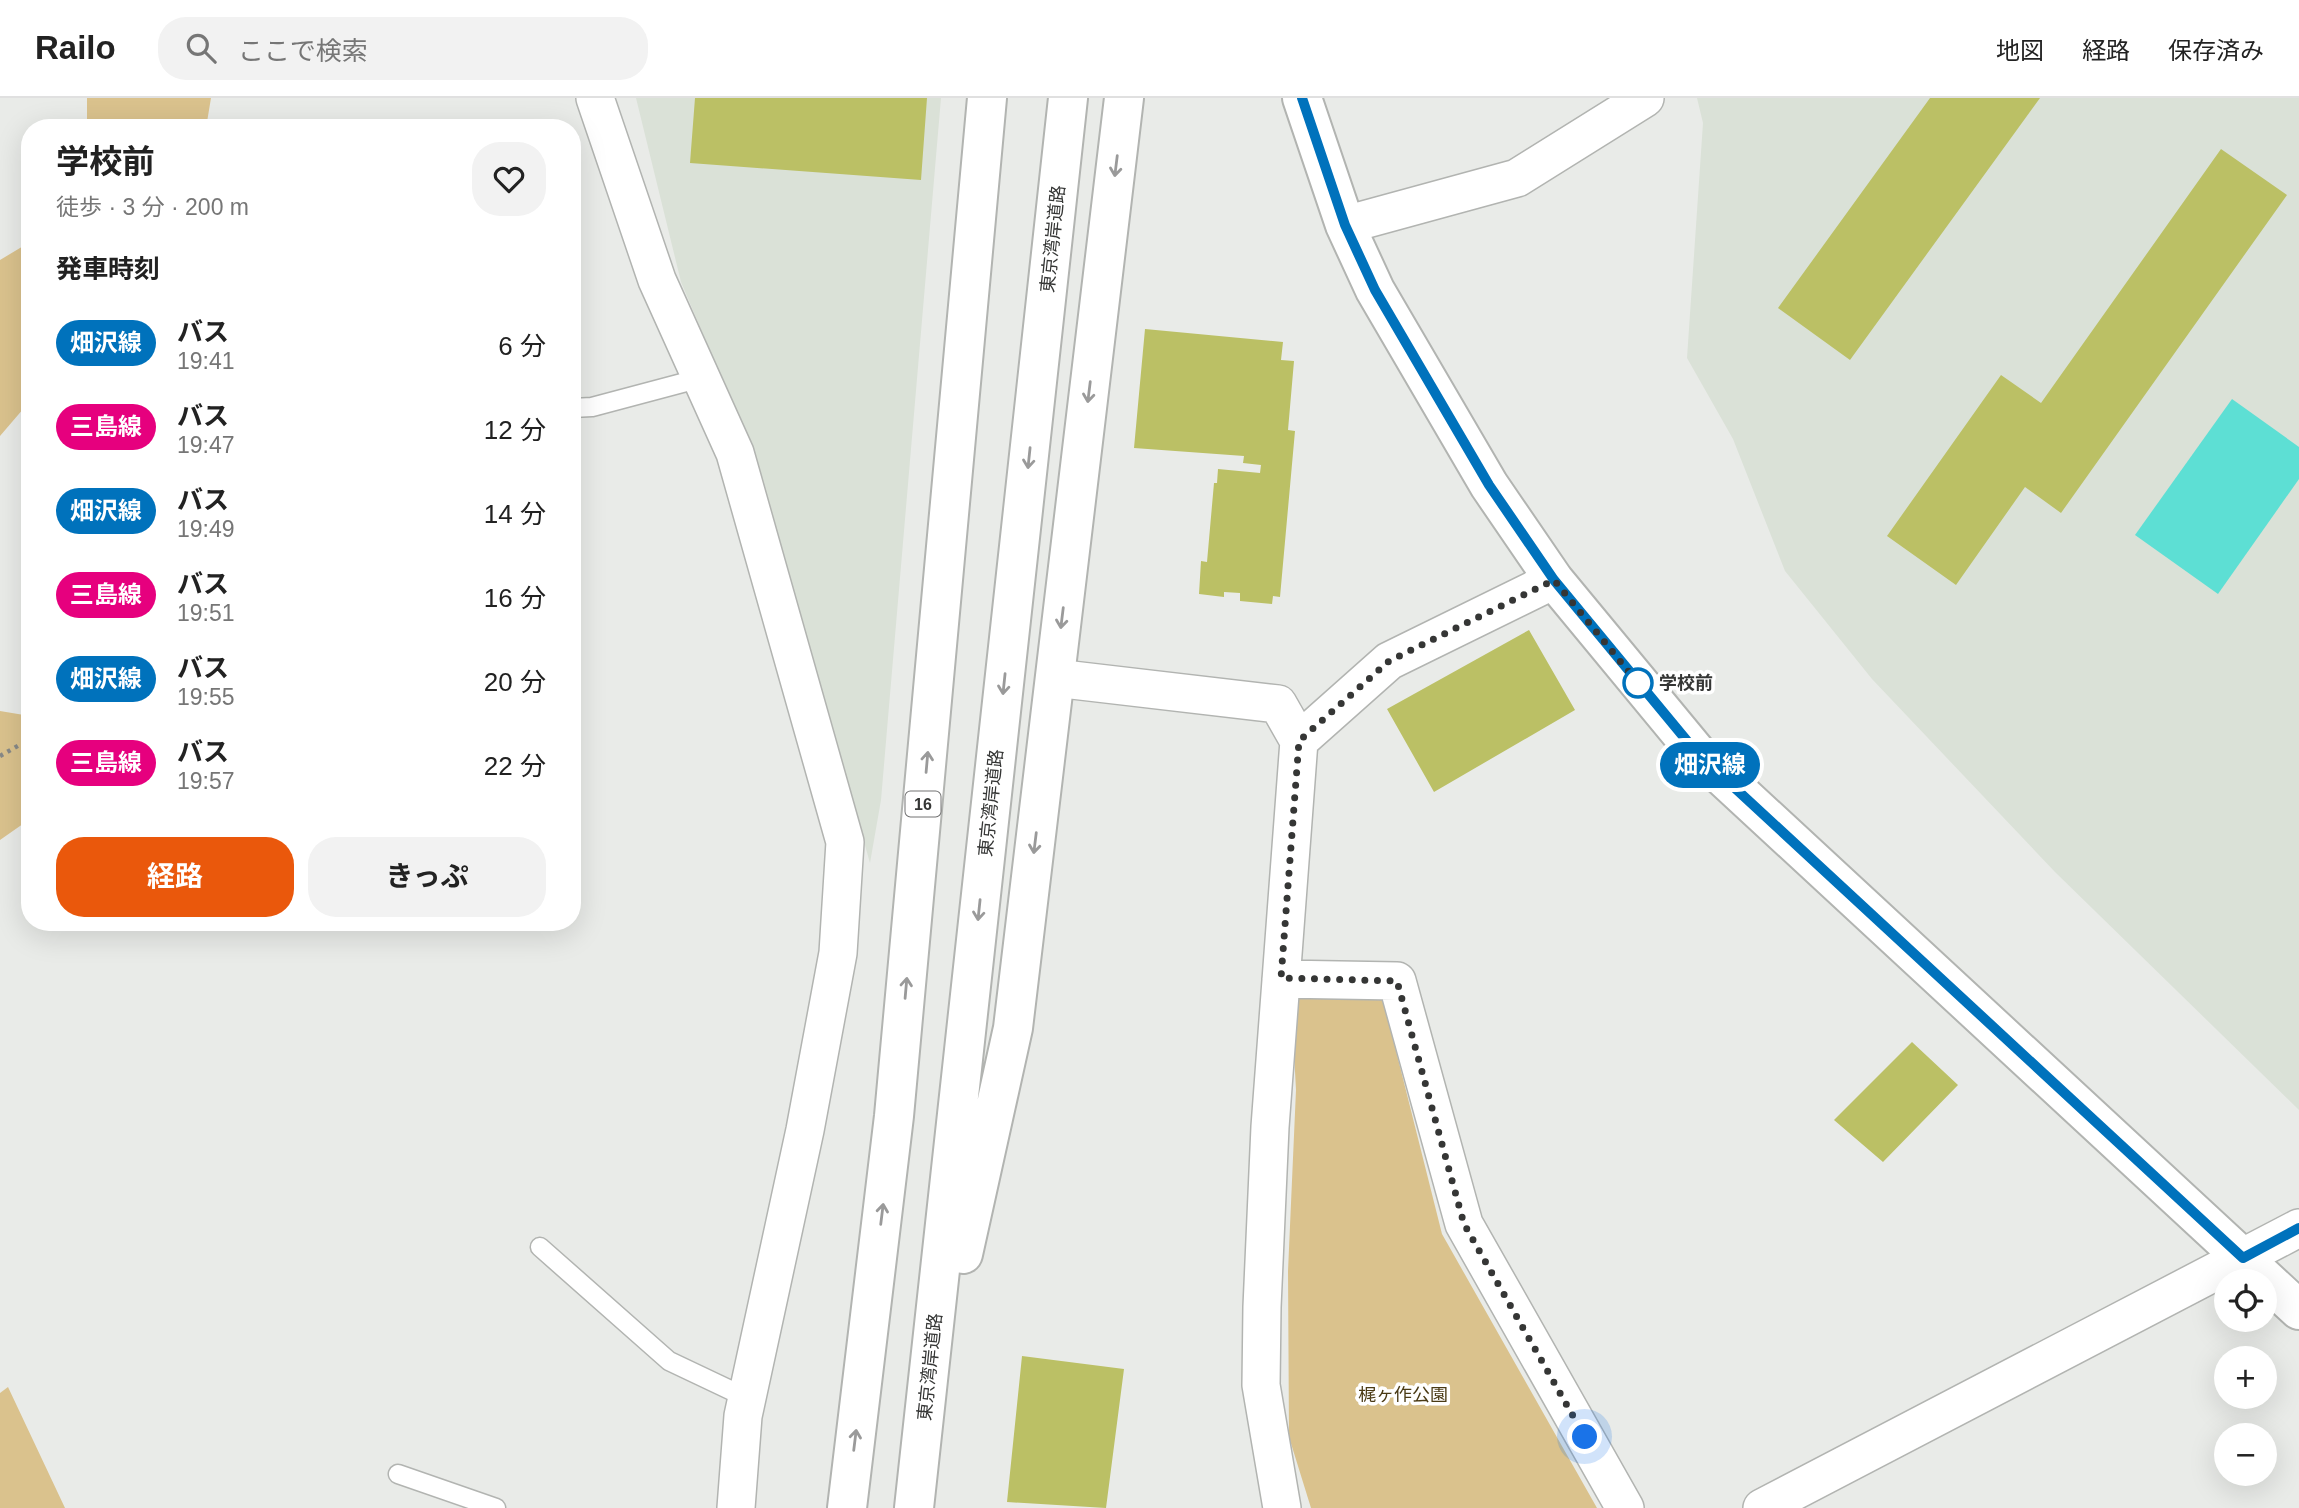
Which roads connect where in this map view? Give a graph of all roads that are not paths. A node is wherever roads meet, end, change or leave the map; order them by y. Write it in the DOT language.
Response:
graph roads {
  1 [pos="595,98"];
  2 [pos="987,98"];
  3 [pos="1068,98"];
  4 [pos="1124,98"];
  5 [pos="1302,98"];
  6 [pos="1645,98"];
  7 [pos="1345,225"];
  8 [pos="702,378"];
  9 [pos="581,408"];
  10 [pos="1554,580"];
  11 [pos="1055,678"];
  12 [pos="1299,741"];
  13 [pos="1281,978"];
  14 [pos="2299,1228"];
  15 [pos="540,1247"];
  16 [pos="2243,1258"];
  17 [pos="2299,1310"];
  18 [pos="747,1398"];
  19 [pos="923,1437"];
  20 [pos="398,1474"];
  21 [pos="496,1508"];
  22 [pos="736,1508"];
  23 [pos="847,1508"];
  24 [pos="914,1508"];
  25 [pos="1282,1508"];
  26 [pos="1625,1508"];
  27 [pos="1762,1508"];
  1 -- 8 [label="street"];
  23 -- 2 [label="main road, 16, one-way"];
  3 -- 19 [label="main road, 東京湾岸道路, one-way"];
  4 -- 11 [label="main road, one-way"];
  5 -- 7 [label="main road"];
  6 -- 7 [label="street"];
  7 -- 10 [label="main road"];
  8 -- 9 [label="lane"];
  8 -- 18 [label="street"];
  10 -- 12 [label="street"];
  10 -- 16 [label="main road"];
  11 -- 12 [label="street"];
  11 -- 19 [label="main road, one-way"];
  12 -- 13 [label="street"];
  13 -- 25 [label="street"];
  13 -- 26 [label="street"];
  14 -- 16 [label="street"];
  15 -- 18 [label="lane"];
  16 -- 17 [label="main road"];
  16 -- 27 [label="street"];
  18 -- 22 [label="street"];
  19 -- 24 [label="main road, 東京湾岸道路"];
  20 -- 21 [label="lane"];
}
